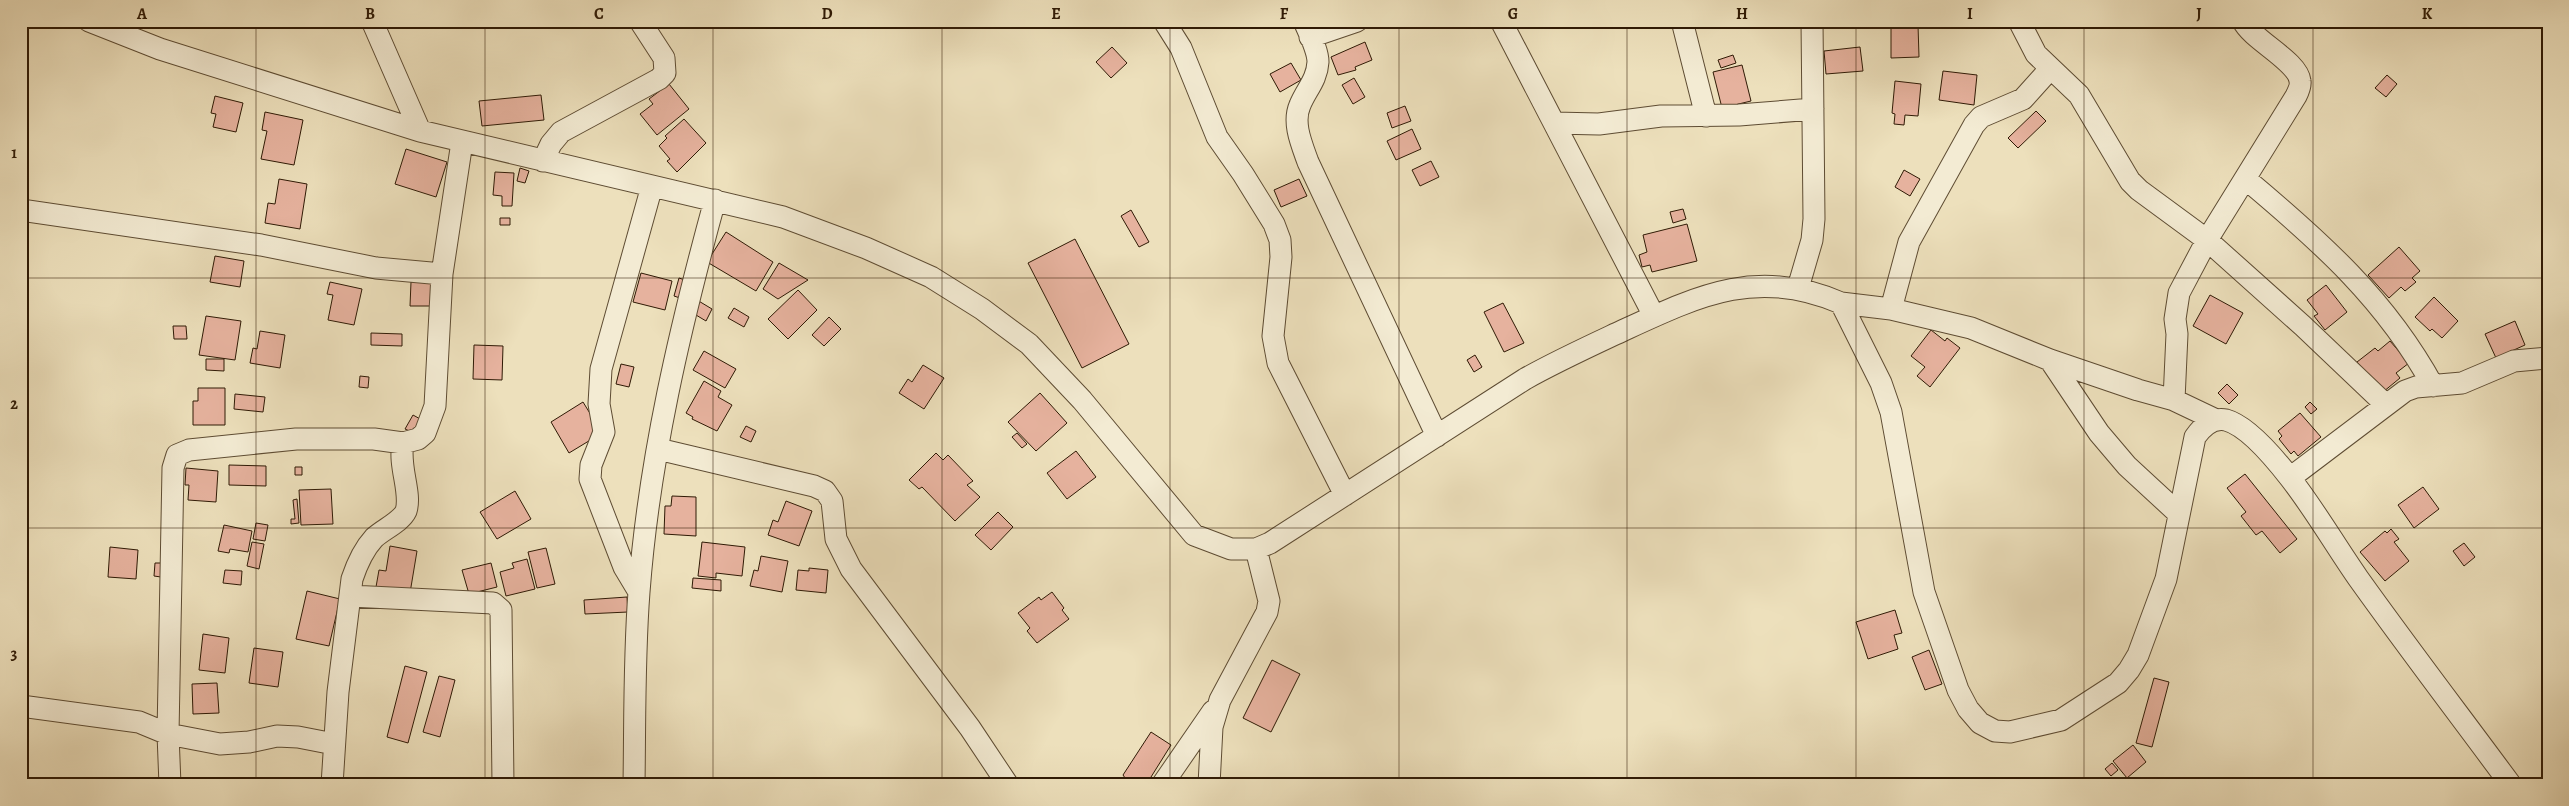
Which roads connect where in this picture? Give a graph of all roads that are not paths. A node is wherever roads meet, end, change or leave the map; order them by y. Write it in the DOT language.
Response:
graph roads {
  1 [pos="89,21"];
  2 [pos="372,21"];
  3 [pos="640,21"];
  4 [pos="1164,21"];
  5 [pos="1357,21"];
  6 [pos="1501,21"];
  7 [pos="1682,21"];
  8 [pos="1812,21"];
  9 [pos="2019,21"];
  10 [pos="2242,21"];
  11 [pos="1307,29"];
  12 [pos="2050,69"];
  13 [pos="1813,109"];
  14 [pos="1706,116"];
  15 [pos="1554,123"];
  16 [pos="420,131"];
  17 [pos="462,142"];
  18 [pos="543,161"];
  19 [pos="2247,180"];
  20 [pos="652,186"];
  21 [pos="715,200"];
  22 [pos="21,210"];
  23 [pos="2207,240"];
  24 [pos="442,274"];
  25 [pos="1798,288"];
  26 [pos="1841,303"];
  27 [pos="1891,309"];
  28 [pos="1654,316"];
  29 [pos="2548,358"];
  30 [pos="2050,360"];
  31 [pos="2433,386"];
  32 [pos="2174,400"];
  33 [pos="2385,404"];
  34 [pos="2216,420"];
  35 [pos="1437,436"];
  36 [pos="403,443"];
  37 [pos="658,449"];
  38 [pos="2290,478"];
  39 [pos="1345,495"];
  40 [pos="2179,514"];
  41 [pos="1256,549"];
  42 [pos="639,592"];
  43 [pos="350,596"];
  44 [pos="1220,700"];
  45 [pos="21,706"];
  46 [pos="168,734"];
  47 [pos="334,744"];
  48 [pos="170,785"];
  49 [pos="332,785"];
  50 [pos="503,785"];
  51 [pos="634,785"];
  52 [pos="1008,785"];
  53 [pos="1162,785"];
  54 [pos="1209,785"];
  55 [pos="2511,785"];
  1 -- 16 [label="street"];
  2 -- 16 [label="street"];
  3 -- 18 [label="street"];
  4 -- 39 [label="street"];
  5 -- 11 [label="street"];
  6 -- 15 [label="street"];
  7 -- 14 [label="street"];
  8 -- 13 [label="street"];
  9 -- 12 [label="street"];
  10 -- 19 [label="street"];
  11 -- 35 [label="street"];
  12 -- 23 [label="street"];
  12 -- 27 [label="street"];
  13 -- 14 [label="street"];
  13 -- 25 [label="street"];
  14 -- 15 [label="street"];
  15 -- 28 [label="street"];
  16 -- 17 [label="street"];
  17 -- 18 [label="street"];
  17 -- 24 [label="street"];
  18 -- 20 [label="street"];
  19 -- 23 [label="street"];
  19 -- 31 [label="street"];
  20 -- 21 [label="street"];
  20 -- 42 [label="street"];
  21 -- 37 [label="street"];
  21 -- 41 [label="street"];
  22 -- 24 [label="street"];
  23 -- 32 [label="street"];
  23 -- 33 [label="street"];
  24 -- 36 [label="street"];
  25 -- 26 [label="street"];
  25 -- 28 [label="street"];
  26 -- 27 [label="street"];
  26 -- 40 [label="street"];
  27 -- 30 [label="street"];
  28 -- 35 [label="street"];
  29 -- 31 [label="street"];
  30 -- 32 [label="street"];
  30 -- 40 [label="street"];
  31 -- 33 [label="street"];
  32 -- 34 [label="street"];
  33 -- 38 [label="street"];
  34 -- 38 [label="street"];
  34 -- 40 [label="street"];
  35 -- 39 [label="street"];
  36 -- 43 [label="street"];
  36 -- 46 [label="street"];
  37 -- 42 [label="street"];
  37 -- 52 [label="street"];
  38 -- 55 [label="street"];
  39 -- 41 [label="street"];
  41 -- 44 [label="street"];
  42 -- 51 [label="street"];
  43 -- 47 [label="street"];
  43 -- 50 [label="street"];
  44 -- 53 [label="street"];
  44 -- 54 [label="street"];
  45 -- 46 [label="street"];
  46 -- 47 [label="street"];
  46 -- 48 [label="street"];
  47 -- 49 [label="street"];
}
